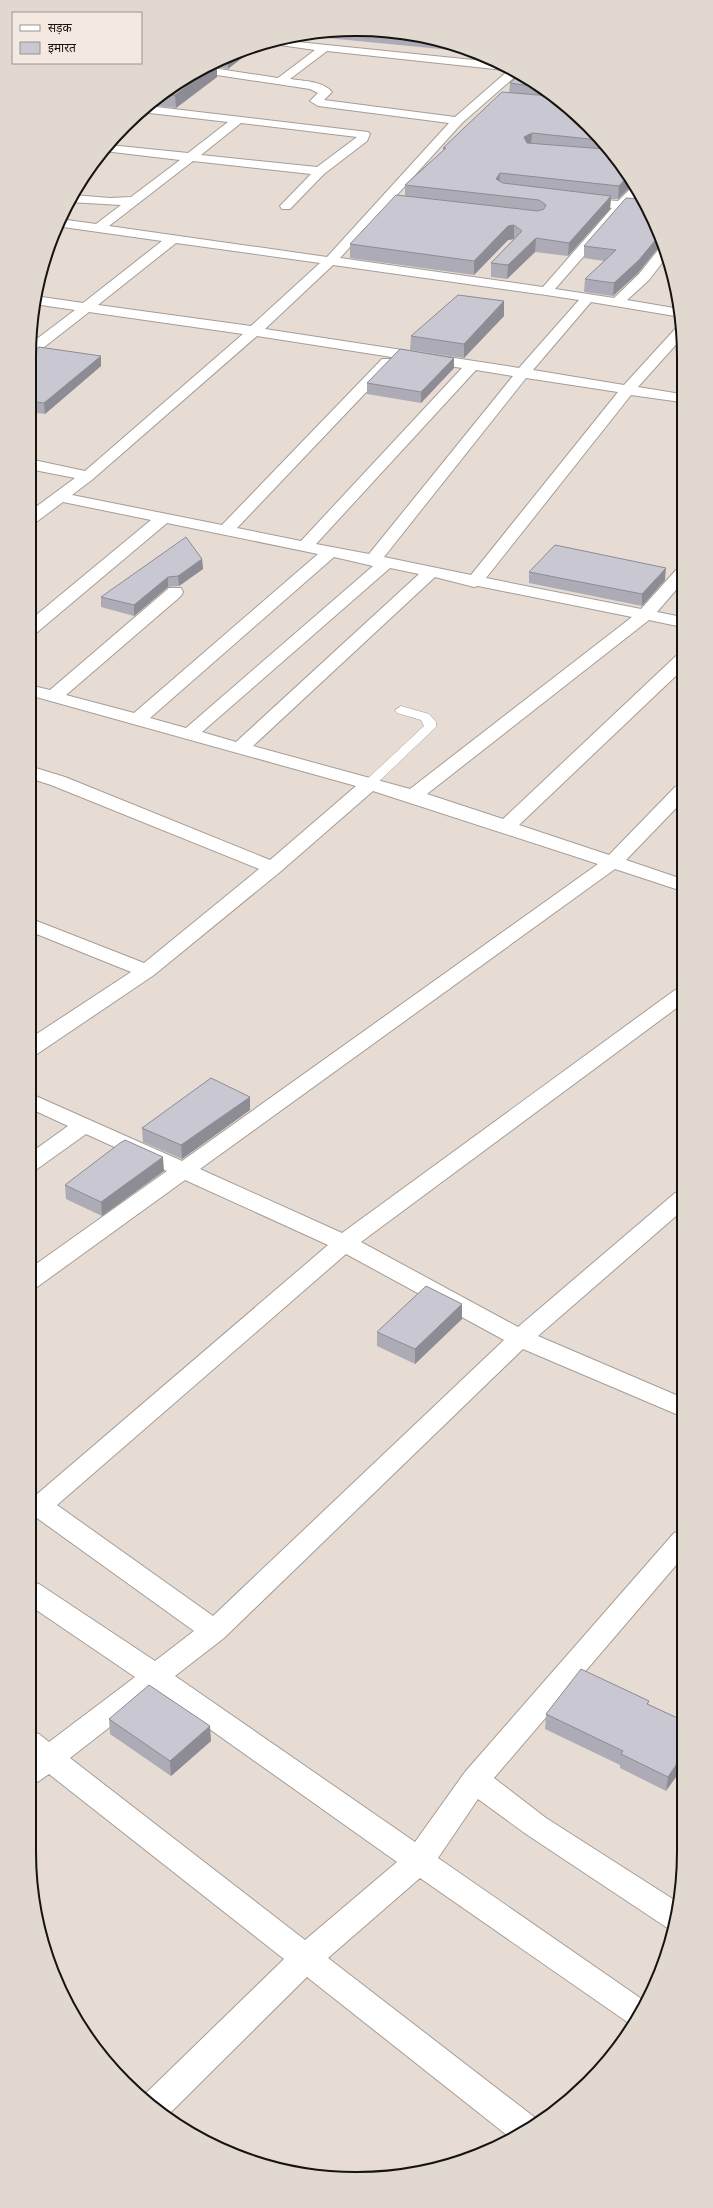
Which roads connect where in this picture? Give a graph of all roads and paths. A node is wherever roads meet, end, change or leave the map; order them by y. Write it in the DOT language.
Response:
graph roads {
  1 [pos="287,44"];
  2 [pos="325,48"];
  3 [pos="491,66"];
  4 [pos="210,71"];
  5 [pos="509,75"];
  6 [pos="279,82"];
  7 [pos="484,98"];
  8 [pos="498,100"];
  9 [pos="152,110"];
  10 [pos="239,119"];
  11 [pos="458,121"];
  12 [pos="113,149"];
  13 [pos="192,156"];
  14 [pos="320,170"];
  15 [pos="632,193"];
  16 [pos="77,199"];
  17 [pos="566,199"];
  18 [pos="133,201"];
  19 [pos="383,202"];
  20 [pos="399,204"];
  21 [pos="286,206"];
  22 [pos="622,206"];
  23 [pos="640,207"];
  24 [pos="65,224"];
  25 [pos="98,229"];
  26 [pos="172,240"];
  27 [pos="661,256"];
  28 [pos="330,261"];
  29 [pos="488,271"];
  30 [pos="477,282"];
  31 [pos="546,291"];
  32 [pos="466,292"];
  33 [pos="588,298"];
  34 [pos="41,301"];
  35 [pos="616,303"];
  36 [pos="87,307"];
  37 [pos="674,312"];
  38 [pos="254,331"];
  39 [pos="676,336"];
  40 [pos="407,343"];
  41 [pos="36,346"];
  42 [pos="395,354"];
  43 [pos="473,365"];
  44 [pos="523,373"];
  45 [pos="628,389"];
  46 [pos="677,397"];
  47 [pos="36,465"];
  48 [pos="88,476"];
  49 [pos="59,497"];
  50 [pos="36,515"];
  51 [pos="165,518"];
  52 [pos="226,530"];
  53 [pos="304,547"];
  54 [pos="330,552"];
  55 [pos="378,562"];
  56 [pos="430,573"];
  57 [pos="677,579"];
  58 [pos="474,582"];
  59 [pos="175,592"];
  60 [pos="645,615"];
  61 [pos="677,621"];
  62 [pos="36,624"];
  63 [pos="677,665"];
  64 [pos="36,692"];
  65 [pos="53,697"];
  66 [pos="401,710"];
  67 [pos="136,721"];
  68 [pos="188,735"];
  69 [pos="239,749"];
  70 [pos="36,774"];
  71 [pos="368,785"];
  72 [pos="413,796"];
  73 [pos="677,796"];
  74 [pos="506,827"];
  75 [pos="613,862"];
  76 [pos="273,868"];
  77 [pos="677,883"];
  78 [pos="36,927"];
  79 [pos="147,971"];
  80 [pos="677,998"];
  81 [pos="36,1044"];
  82 [pos="36,1103"];
  83 [pos="85,1126"];
  84 [pos="36,1159"];
  85 [pos="185,1170"];
  86 [pos="677,1203"];
  87 [pos="344,1243"];
  88 [pos="36,1276"];
  89 [pos="520,1338"];
  90 [pos="677,1405"];
  91 [pos="36,1500"];
  92 [pos="36,1503"];
  93 [pos="677,1547"];
  94 [pos="36,1595"];
  95 [pos="214,1630"];
  96 [pos="155,1676"];
  97 [pos="36,1758"];
  98 [pos="475,1780"];
  99 [pos="419,1861"];
  100 [pos="671,1914"];
  101 [pos="306,1958"];
  102 [pos="634,2012"];
  103 [pos="158,2103"];
  104 [pos="521,2126"];
  1 -- 2 [label="street"];
  2 -- 3 [label="street"];
  2 -- 6 [label="street"];
  4 -- 6 [label="street"];
  5 -- 7 [label="street"];
  6 -- 11 [label="street"];
  7 -- 8 [label="street"];
  7 -- 11 [label="street"];
  9 -- 10 [label="street"];
  10 -- 13 [label="street"];
  10 -- 14 [label="street"];
  11 -- 19 [label="street"];
  12 -- 13 [label="street"];
  13 -- 14 [label="street"];
  13 -- 18 [label="street"];
  14 -- 21 [label="street"];
  15 -- 22 [label="street"];
  16 -- 18 [label="street"];
  17 -- 22 [label="street"];
  18 -- 25 [label="street"];
  19 -- 20 [label="street"];
  19 -- 28 [label="street"];
  22 -- 23 [label="street"];
  22 -- 31 [label="street"];
  24 -- 25 [label="street"];
  25 -- 26 [label="street"];
  26 -- 28 [label="street"];
  26 -- 36 [label="street"];
  27 -- 35 [label="street"];
  28 -- 30 [label="street"];
  28 -- 38 [label="street"];
  29 -- 30 [label="street"];
  30 -- 31 [label="street"];
  30 -- 32 [label="street"];
  31 -- 33 [label="street"];
  33 -- 35 [label="street"];
  33 -- 44 [label="street"];
  34 -- 36 [label="street"];
  35 -- 37 [label="street"];
  36 -- 38 [label="street"];
  36 -- 41 [label="street"];
  38 -- 42 [label="street"];
  38 -- 48 [label="street"];
  39 -- 45 [label="street"];
  40 -- 42 [label="street"];
  42 -- 43 [label="street"];
  42 -- 52 [label="street"];
  43 -- 44 [label="street"];
  43 -- 53 [label="street"];
  44 -- 45 [label="street"];
  44 -- 55 [label="street"];
  45 -- 46 [label="street"];
  45 -- 58 [label="street"];
  47 -- 48 [label="street"];
  48 -- 49 [label="street"];
  49 -- 50 [label="street"];
  49 -- 51 [label="street"];
  51 -- 52 [label="street"];
  51 -- 62 [label="street"];
  52 -- 53 [label="street"];
  53 -- 54 [label="street"];
  54 -- 55 [label="street"];
  54 -- 67 [label="street"];
  55 -- 56 [label="street"];
  55 -- 68 [label="street"];
  56 -- 58 [label="street"];
  56 -- 69 [label="street"];
  57 -- 60 [label="street"];
  58 -- 60 [label="street"];
  59 -- 65 [label="street"];
  60 -- 61 [label="street"];
  60 -- 72 [label="street"];
  63 -- 74 [label="street"];
  64 -- 65 [label="street"];
  65 -- 67 [label="street"];
  66 -- 71 [label="lane"];
  67 -- 68 [label="street"];
  68 -- 69 [label="street"];
  69 -- 71 [label="street"];
  70 -- 76 [label="street"];
  71 -- 72 [label="street"];
  71 -- 76 [label="street"];
  72 -- 74 [label="street"];
  73 -- 75 [label="street"];
  74 -- 75 [label="street"];
  75 -- 77 [label="street"];
  75 -- 85 [label="street"];
  76 -- 79 [label="street"];
  78 -- 79 [label="street"];
  79 -- 81 [label="street"];
  80 -- 87 [label="street"];
  82 -- 83 [label="street"];
  83 -- 84 [label="street"];
  83 -- 85 [label="street"];
  85 -- 87 [label="street"];
  85 -- 88 [label="street"];
  86 -- 89 [label="street"];
  87 -- 89 [label="street"];
  87 -- 91 [label="street"];
  89 -- 90 [label="street"];
  89 -- 95 [label="street"];
  92 -- 95 [label="street"];
  93 -- 98 [label="street"];
  94 -- 96 [label="street"];
  95 -- 96 [label="street"];
  96 -- 97 [label="street"];
  96 -- 99 [label="street"];
  97 -- 101 [label="street"];
  98 -- 99 [label="street"];
  98 -- 100 [label="street"];
  99 -- 101 [label="street"];
  99 -- 102 [label="street"];
  101 -- 103 [label="street"];
  101 -- 104 [label="street"];
}
